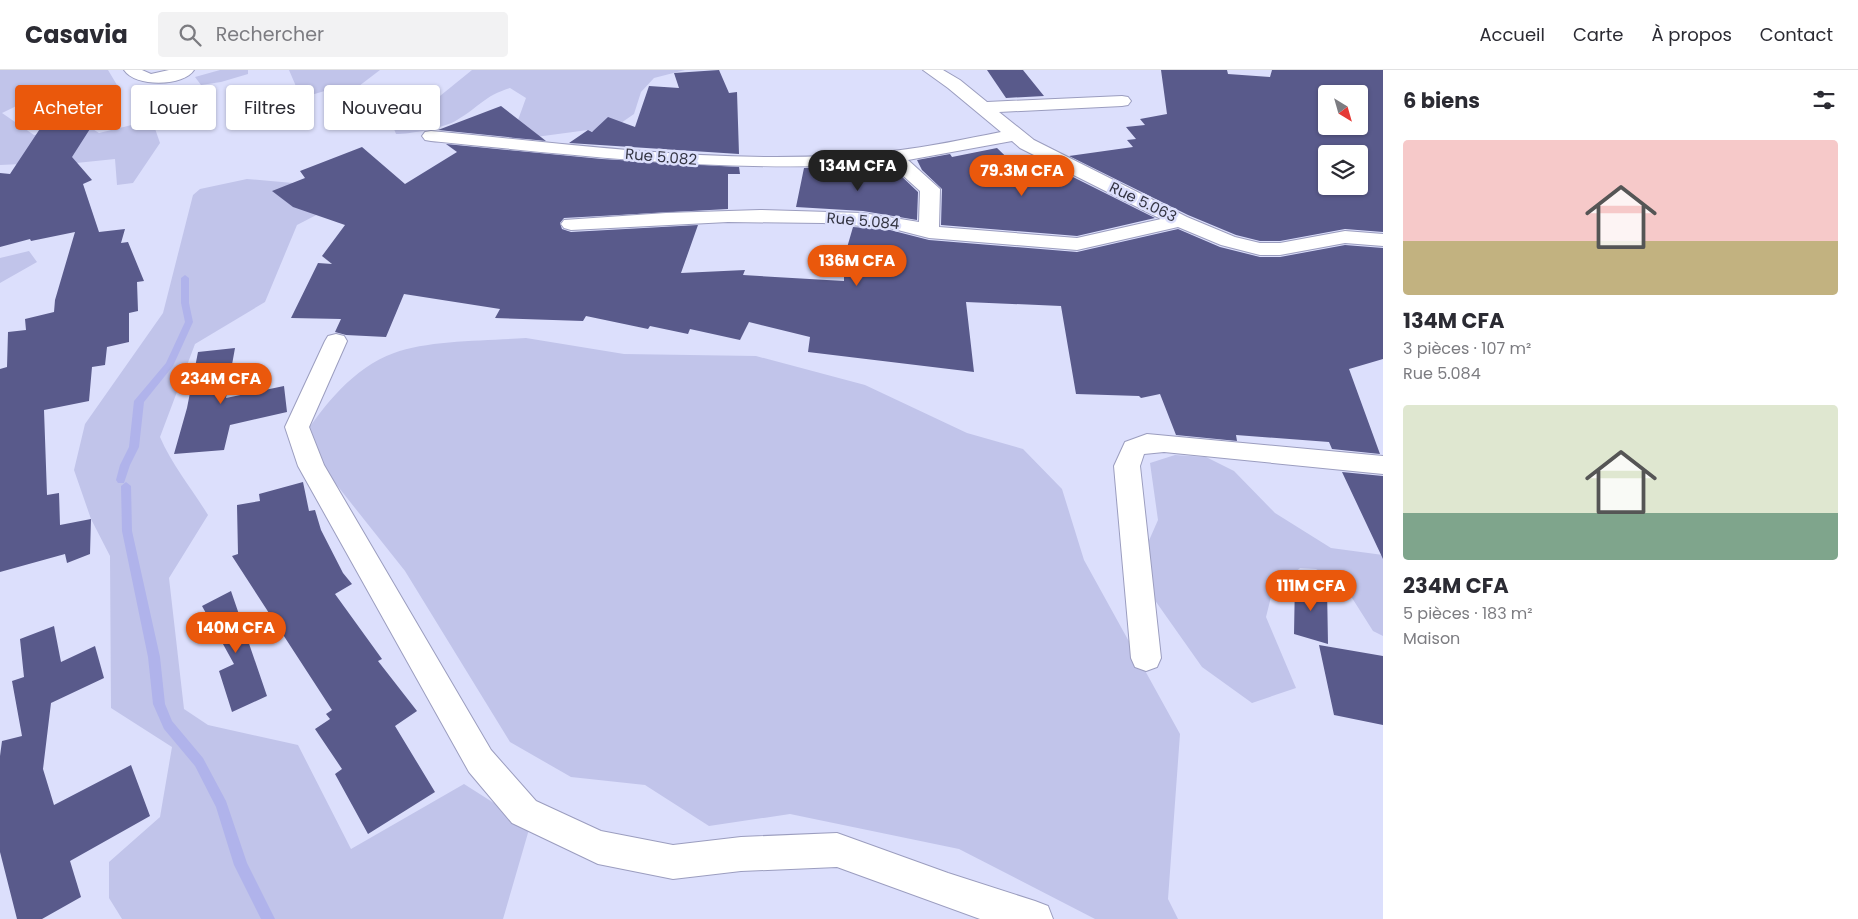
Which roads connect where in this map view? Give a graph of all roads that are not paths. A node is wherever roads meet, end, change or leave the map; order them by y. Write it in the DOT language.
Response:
graph roads {
  1 [pos="132,70"];
  2 [pos="186,70"];
  3 [pos="931,70"];
  4 [pos="1122,101"];
  5 [pos="982,108"];
  6 [pos="1013,135"];
  7 [pos="431,136"];
  8 [pos="893,157"];
  9 [pos="1180,221"];
  10 [pos="571,224"];
  11 [pos="929,232"];
  12 [pos="1383,240"];
  13 [pos="336,341"];
  14 [pos="1383,465"];
  15 [pos="1146,658"];
  16 [pos="1035,919"];
  1 -- 2 [label="street"];
  3 -- 5 [label="street, Rue 5.063"];
  4 -- 5 [label="street"];
  5 -- 6 [label="street, Rue 5.063"];
  6 -- 8 [label="street, Rue 5.082"];
  6 -- 9 [label="street, Rue 5.063"];
  7 -- 8 [label="street, Rue 5.082"];
  8 -- 11 [label="street"];
  9 -- 11 [label="street, Rue 5.084"];
  9 -- 12 [label="street, Rue 5.063"];
  10 -- 11 [label="street, Rue 5.084"];
  13 -- 16 [label="street"];
  14 -- 15 [label="street"];
}
